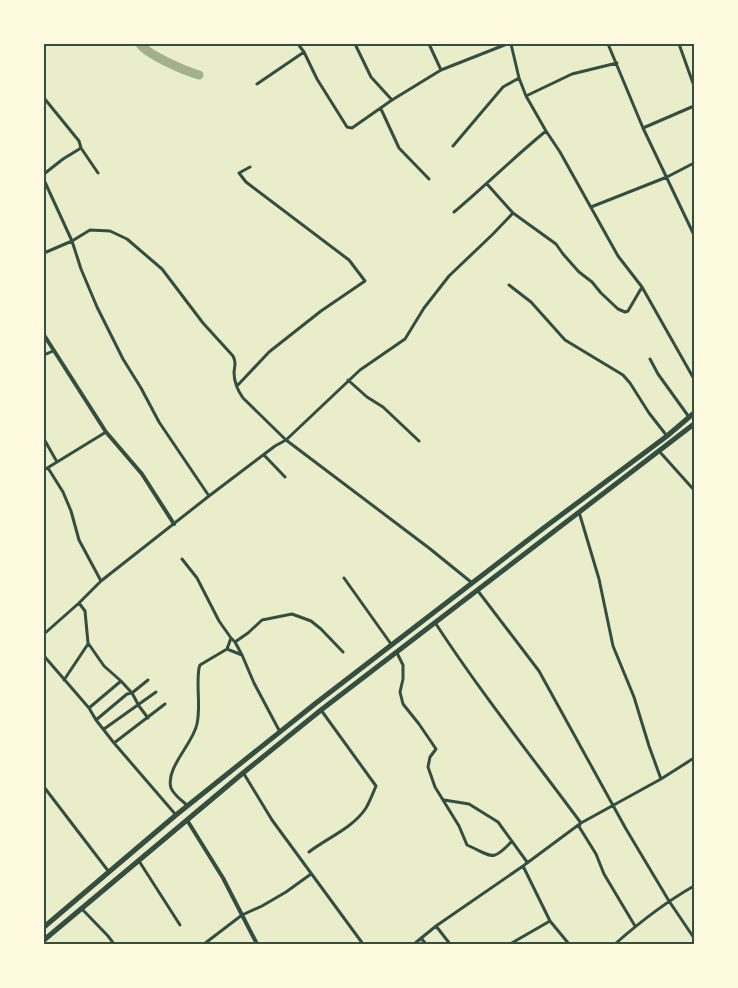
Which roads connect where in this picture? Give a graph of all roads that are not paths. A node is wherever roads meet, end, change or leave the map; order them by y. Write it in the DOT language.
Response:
graph roads {
  1 [pos="298,44"];
  2 [pos="355,44"];
  3 [pos="429,44"];
  4 [pos="509,44"];
  5 [pos="608,44"];
  6 [pos="679,44"];
  7 [pos="304,52"];
  8 [pos="617,63"];
  9 [pos="441,70"];
  10 [pos="519,78"];
  11 [pos="257,84"];
  12 [pos="694,86"];
  13 [pos="526,96"];
  14 [pos="44,98"];
  15 [pos="392,100"];
  16 [pos="694,106"];
  17 [pos="381,109"];
  18 [pos="643,128"];
  19 [pos="546,131"];
  20 [pos="453,146"];
  21 [pos="81,148"];
  22 [pos="694,164"];
  23 [pos="250,167"];
  24 [pos="98,173"];
  25 [pos="44,174"];
  26 [pos="667,177"];
  27 [pos="429,179"];
  28 [pos="44,180"];
  29 [pos="487,184"];
  30 [pos="591,207"];
  31 [pos="454,212"];
  32 [pos="513,213"];
  33 [pos="694,235"];
  34 [pos="72,241"];
  35 [pos="44,253"];
  36 [pos="509,285"];
  37 [pos="642,287"];
  38 [pos="44,335"];
  39 [pos="53,351"];
  40 [pos="44,355"];
  41 [pos="650,359"];
  42 [pos="694,379"];
  43 [pos="348,380"];
  44 [pos="237,386"];
  45 [pos="692,415"];
  46 [pos="694,424"];
  47 [pos="106,432"];
  48 [pos="667,436"];
  49 [pos="44,440"];
  50 [pos="286,440"];
  51 [pos="419,441"];
  52 [pos="659,451"];
  53 [pos="264,455"];
  54 [pos="57,462"];
  55 [pos="46,469"];
  56 [pos="285,477"];
  57 [pos="694,490"];
  58 [pos="209,496"];
  59 [pos="579,512"];
  60 [pos="174,524"];
  61 [pos="183,559"];
  62 [pos="344,578"];
  63 [pos="101,581"];
  64 [pos="472,584"];
  65 [pos="478,591"];
  66 [pos="79,603"];
  67 [pos="436,624"];
  68 [pos="44,633"];
  69 [pos="231,638"];
  70 [pos="234,642"];
  71 [pos="88,644"];
  72 [pos="392,646"];
  73 [pos="227,649"];
  74 [pos="343,652"];
  75 [pos="397,653"];
  76 [pos="242,655"];
  77 [pos="44,656"];
  78 [pos="64,680"];
  79 [pos="148,680"];
  80 [pos="121,681"];
  81 [pos="156,692"];
  82 [pos="132,693"];
  83 [pos="165,704"];
  84 [pos="139,706"];
  85 [pos="89,708"];
  86 [pos="321,710"];
  87 [pos="148,718"];
  88 [pos="96,720"];
  89 [pos="104,729"];
  90 [pos="280,732"];
  91 [pos="114,743"];
  92 [pos="694,758"];
  93 [pos="243,773"];
  94 [pos="662,779"];
  95 [pos="44,787"];
  96 [pos="208,789"];
  97 [pos="216,796"];
  98 [pos="444,800"];
  99 [pos="188,806"];
  100 [pos="614,806"];
  101 [pos="176,815"];
  102 [pos="187,820"];
  103 [pos="580,824"];
  104 [pos="512,841"];
  105 [pos="309,852"];
  106 [pos="139,861"];
  107 [pos="527,862"];
  108 [pos="523,866"];
  109 [pos="109,872"];
  110 [pos="311,874"];
  111 [pos="694,886"];
  112 [pos="669,901"];
  113 [pos="80,908"];
  114 [pos="242,915"];
  115 [pos="550,921"];
  116 [pos="180,925"];
  117 [pos="436,926"];
  118 [pos="635,926"];
  119 [pos="44,927"];
  120 [pos="421,938"];
  121 [pos="694,938"];
  122 [pos="44,939"];
  123 [pos="114,945"];
  124 [pos="204,945"];
  125 [pos="257,945"];
  126 [pos="363,945"];
  127 [pos="414,945"];
  128 [pos="426,945"];
  129 [pos="450,945"];
  130 [pos="510,945"];
  131 [pos="569,945"];
  132 [pos="615,945"];
  1 -- 7 [label="street"];
  2 -- 15 [label="street"];
  3 -- 9 [label="street"];
  4 -- 9 [label="street"];
  4 -- 10 [label="street"];
  5 -- 8 [label="street"];
  6 -- 12 [label="street"];
  7 -- 11 [label="street"];
  7 -- 17 [label="street"];
  8 -- 13 [label="street"];
  8 -- 18 [label="street"];
  9 -- 15 [label="street"];
  10 -- 13 [label="street"];
  10 -- 20 [label="street"];
  13 -- 19 [label="street"];
  14 -- 21 [label="street"];
  15 -- 17 [label="street"];
  16 -- 18 [label="street"];
  17 -- 27 [label="street"];
  18 -- 26 [label="street"];
  19 -- 29 [label="street"];
  19 -- 30 [label="street"];
  21 -- 24 [label="street"];
  21 -- 25 [label="street"];
  22 -- 26 [label="street"];
  23 -- 44 [label="street"];
  26 -- 30 [label="street"];
  26 -- 33 [label="street"];
  28 -- 34 [label="street"];
  29 -- 31 [label="street"];
  29 -- 32 [label="street"];
  30 -- 37 [label="street"];
  32 -- 37 [label="street"];
  32 -- 43 [label="street"];
  34 -- 35 [label="street"];
  34 -- 44 [label="street"];
  34 -- 58 [label="street"];
  36 -- 48 [label="street"];
  37 -- 42 [label="street"];
  38 -- 39 [label="street"];
  39 -- 40 [label="street"];
  39 -- 47 [label="street"];
  41 -- 45 [label="street"];
  43 -- 50 [label="street"];
  43 -- 51 [label="street"];
  44 -- 50 [label="street"];
  45 -- 48 [label="highway"];
  46 -- 52 [label="highway"];
  47 -- 54 [label="street"];
  47 -- 60 [label="street"];
  48 -- 64 [label="highway"];
  49 -- 54 [label="street"];
  50 -- 53 [label="street"];
  50 -- 64 [label="street"];
  52 -- 57 [label="street"];
  52 -- 59 [label="highway"];
  53 -- 56 [label="street"];
  53 -- 58 [label="street"];
  54 -- 55 [label="street"];
  55 -- 63 [label="street"];
  58 -- 60 [label="street"];
  59 -- 65 [label="highway"];
  59 -- 94 [label="street"];
  60 -- 63 [label="street"];
  61 -- 69 [label="street"];
  62 -- 72 [label="street"];
  63 -- 66 [label="street"];
  64 -- 72 [label="highway"];
  65 -- 67 [label="highway"];
  65 -- 100 [label="street"];
  66 -- 68 [label="street"];
  66 -- 71 [label="street"];
  67 -- 75 [label="highway"];
  67 -- 103 [label="street"];
  69 -- 70 [label="street"];
  69 -- 73 [label="street"];
  70 -- 74 [label="street"];
  70 -- 76 [label="street"];
  71 -- 78 [label="street"];
  71 -- 80 [label="street"];
  72 -- 90 [label="highway"];
  73 -- 76 [label="street"];
  73 -- 99 [label="street"];
  75 -- 86 [label="highway"];
  75 -- 98 [label="street"];
  76 -- 90 [label="street"];
  77 -- 78 [label="street"];
  78 -- 85 [label="street"];
  79 -- 82 [label="street"];
  80 -- 82 [label="street"];
  80 -- 85 [label="street"];
  81 -- 84 [label="street"];
  82 -- 84 [label="street"];
  82 -- 88 [label="street"];
  83 -- 87 [label="street"];
  84 -- 87 [label="street"];
  84 -- 89 [label="street"];
  85 -- 88 [label="street"];
  86 -- 93 [label="highway"];
  86 -- 105 [label="street"];
  87 -- 91 [label="street"];
  88 -- 89 [label="street"];
  89 -- 91 [label="street"];
  90 -- 96 [label="highway"];
  91 -- 101 [label="street"];
  92 -- 94 [label="street"];
  93 -- 97 [label="highway"];
  93 -- 110 [label="street"];
  94 -- 100 [label="street"];
  95 -- 109 [label="street"];
  96 -- 97 [label="highway"];
  96 -- 99 [label="highway"];
  97 -- 102 [label="highway"];
  98 -- 104 [label="street"];
  98 -- 104 [label="street"];
  99 -- 101 [label="highway"];
  100 -- 103 [label="street"];
  100 -- 112 [label="street"];
  101 -- 109 [label="highway"];
  102 -- 106 [label="highway"];
  102 -- 114 [label="street"];
  103 -- 107 [label="street"];
  103 -- 118 [label="street"];
  104 -- 107 [label="street"];
  106 -- 113 [label="highway"];
  106 -- 116 [label="street"];
  107 -- 108 [label="street"];
  108 -- 115 [label="street"];
  108 -- 117 [label="street"];
  109 -- 119 [label="highway"];
  110 -- 114 [label="street"];
  110 -- 126 [label="street"];
  111 -- 112 [label="street"];
  112 -- 118 [label="street"];
  112 -- 121 [label="street"];
  113 -- 122 [label="highway"];
  113 -- 123 [label="street"];
  114 -- 124 [label="street"];
  114 -- 125 [label="street"];
  115 -- 130 [label="street"];
  115 -- 131 [label="street"];
  117 -- 120 [label="street"];
  117 -- 129 [label="street"];
  118 -- 132 [label="street"];
  120 -- 127 [label="street"];
  120 -- 128 [label="street"];
}
